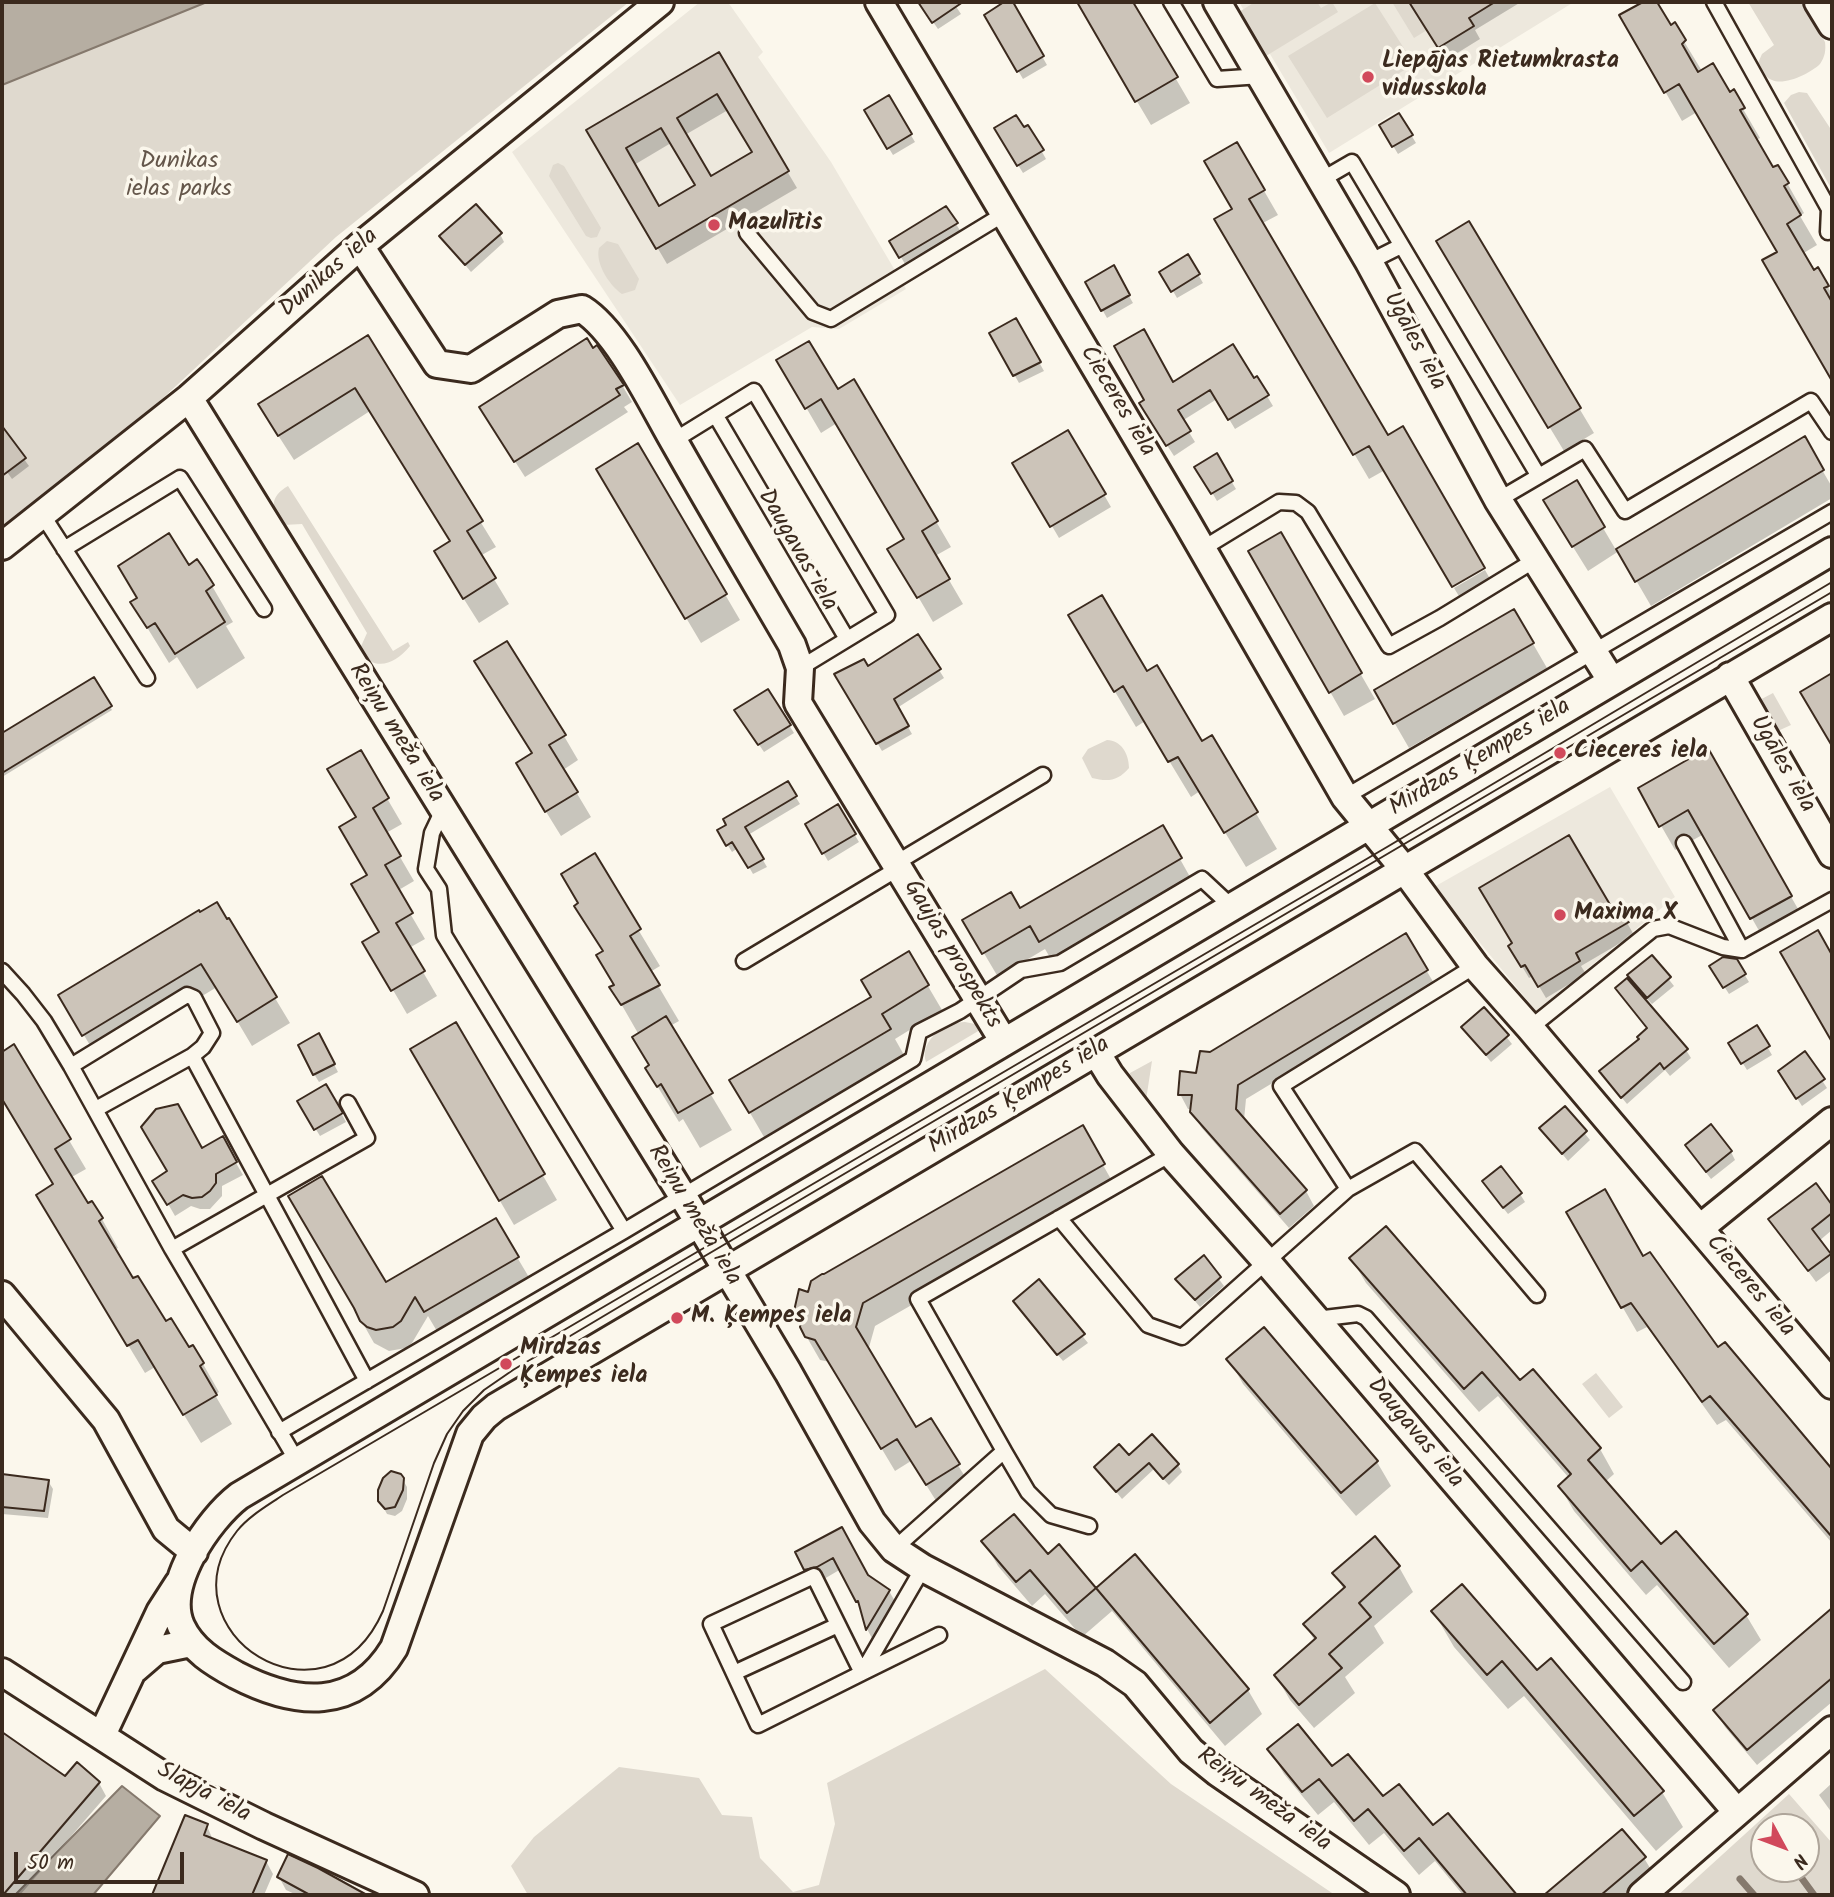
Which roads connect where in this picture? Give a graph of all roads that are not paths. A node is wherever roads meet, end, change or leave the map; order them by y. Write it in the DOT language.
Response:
graph roads {
  1 [pos="660,2"];
  2 [pos="879,2"];
  3 [pos="1171,2"];
  4 [pos="1217,2"];
  5 [pos="1714,2"];
  6 [pos="1818,2"];
  7 [pos="1832,25"];
  8 [pos="1261,76"];
  9 [pos="1321,180"];
  10 [pos="1004,214"];
  11 [pos="747,233"];
  12 [pos="1831,234"];
  13 [pos="360,246"];
  14 [pos="1401,246"];
  15 [pos="1369,262"];
  16 [pos="189,398"];
  17 [pos="716,416"];
  18 [pos="1832,432"];
  19 [pos="673,441"];
  20 [pos="1538,475"];
  21 [pos="1498,500"];
  22 [pos="1832,512"];
  23 [pos="42,514"];
  24 [pos="2,547"];
  25 [pos="64,549"];
  26 [pos="1202,549"];
  27 [pos="1832,551"];
  28 [pos="1535,560"];
  29 [pos="264,609"];
  30 [pos="1832,617"];
  31 [pos="847,639"];
  32 [pos="1593,653"];
  33 [pos="800,668"];
  34 [pos="1730,676"];
  35 [pos="147,678"];
  36 [pos="1612,680"];
  37 [pos="1043,775"];
  38 [pos="1345,797"];
  39 [pos="442,812"];
  40 [pos="1370,827"];
  41 [pos="1684,843"];
  42 [pos="1832,854"];
  43 [pos="897,865"];
  44 [pos="1404,869"];
  45 [pos="1832,900"];
  46 [pos="1232,907"];
  47 [pos="1742,950"];
  48 [pos="744,961"];
  49 [pos="1475,965"];
  50 [pos="2,971"];
  51 [pos="979,998"];
  52 [pos="1530,1028"];
  53 [pos="1004,1042"];
  54 [pos="1096,1052"];
  55 [pos="192,1056"];
  56 [pos="71,1066"];
  57 [pos="348,1103"];
  58 [pos="96,1109"];
  59 [pos="1832,1121"];
  60 [pos="1171,1154"];
  61 [pos="1348,1189"];
  62 [pos="267,1195"];
  63 [pos="682,1196"];
  64 [pos="1059,1218"];
  65 [pos="699,1224"];
  66 [pos="1700,1228"];
  67 [pos="624,1231"];
  68 [pos="172,1249"];
  69 [pos="1267,1262"];
  70 [pos="726,1271"];
  71 [pos="2,1295"];
  72 [pos="1537,1295"];
  73 [pos="1316,1319"];
  74 [pos="367,1381"];
  75 [pos="1832,1385"];
  76 [pos="279,1432"];
  77 [pos="1004,1451"];
  78 [pos="297,1461"];
  79 [pos="1089,1526"];
  80 [pos="894,1549"];
  81 [pos="189,1563"];
  82 [pos="923,1568"];
  83 [pos="838,1625"];
  84 [pos="939,1635"];
  85 [pos="191,1643"];
  86 [pos="134,1670"];
  87 [pos="2,1672"];
  88 [pos="734,1673"];
  89 [pos="862,1673"];
  90 [pos="1683,1682"];
  91 [pos="1832,1730"];
  92 [pos="103,1735"];
  93 [pos="1737,1812"];
  94 [pos="415,1895"];
  95 [pos="1396,1895"];
  96 [pos="1642,1895"];
  1 -- 13 [label="street, Dunikas iela"];
  2 -- 10 [label="street, Cieceres iela"];
  3 -- 8 [label="lane"];
  4 -- 8 [label="street, Ugāles iela"];
  5 -- 12 [label="lane"];
  6 -- 7 [label="street"];
  8 -- 9 [label="street, Ugāles iela"];
  9 -- 14 [label="lane"];
  9 -- 15 [label="street, Ugāles iela"];
  10 -- 11 [label="lane"];
  10 -- 26 [label="street, Cieceres iela"];
  13 -- 16 [label="street, Dunikas iela"];
  13 -- 19 [label="street"];
  14 -- 15 [label="lane"];
  14 -- 20 [label="lane"];
  15 -- 21 [label="street, Ugāles iela"];
  16 -- 23 [label="street, Dunikas iela"];
  16 -- 39 [label="street, Reiņu meža iela"];
  17 -- 19 [label="lane"];
  17 -- 31 [label="lane, Daugavas iela"];
  17 -- 31 [label="lane"];
  18 -- 20 [label="lane"];
  19 -- 33 [label="street"];
  20 -- 21 [label="lane"];
  21 -- 28 [label="street, Ugāles iela"];
  22 -- 32 [label="lane"];
  23 -- 24 [label="street, Dunikas iela"];
  23 -- 25 [label="lane"];
  25 -- 29 [label="lane"];
  25 -- 35 [label="lane"];
  26 -- 28 [label="lane"];
  26 -- 38 [label="street, Cieceres iela"];
  27 -- 36 [label="street, Mirdzas Ķempes iela"];
  28 -- 32 [label="street, Ugāles iela"];
  30 -- 34 [label="street, Mirdzas Ķempes iela"];
  31 -- 33 [label="lane, Daugavas iela"];
  32 -- 36 [label="street, Ugāles iela"];
  32 -- 38 [label="lane"];
  33 -- 43 [label="street, Gaujas prospekts"];
  34 -- 42 [label="street, Ugāles iela"];
  34 -- 44 [label="street, Mirdzas Ķempes iela"];
  36 -- 40 [label="street, Mirdzas Ķempes iela"];
  37 -- 43 [label="lane"];
  38 -- 40 [label="street, Cieceres iela"];
  39 -- 63 [label="street, Reiņu meža iela"];
  39 -- 67 [label="lane"];
  40 -- 44 [label="street, Cieceres iela"];
  40 -- 46 [label="street, Mirdzas Ķempes iela"];
  41 -- 47 [label="lane"];
  43 -- 48 [label="lane, Gaujas prospekts"];
  43 -- 51 [label="street, Gaujas prospekts"];
  44 -- 49 [label="street, Cieceres iela"];
  44 -- 54 [label="street, Mirdzas Ķempes iela"];
  45 -- 47 [label="lane"];
  46 -- 51 [label="lane"];
  46 -- 53 [label="street, Mirdzas Ķempes iela"];
  47 -- 52 [label="lane"];
  49 -- 52 [label="street, Cieceres iela"];
  49 -- 61 [label="lane"];
  50 -- 56 [label="lane"];
  51 -- 53 [label="street, Gaujas prospekts"];
  51 -- 63 [label="lane"];
  52 -- 66 [label="street, Cieceres iela"];
  53 -- 65 [label="street, Mirdzas Ķempes iela"];
  54 -- 60 [label="street, Daugavas iela"];
  54 -- 70 [label="street, Mirdzas Ķempes iela"];
  55 -- 56 [label="lane"];
  55 -- 58 [label="lane"];
  55 -- 62 [label="lane"];
  56 -- 58 [label="lane"];
  57 -- 62 [label="lane"];
  58 -- 68 [label="lane"];
  59 -- 66 [label="street"];
  60 -- 64 [label="lane"];
  60 -- 69 [label="street, Daugavas iela"];
  61 -- 69 [label="lane"];
  61 -- 72 [label="lane"];
  62 -- 68 [label="lane"];
  62 -- 74 [label="lane"];
  63 -- 65 [label="street, Reiņu meža iela"];
  63 -- 67 [label="lane"];
  64 -- 69 [label="lane"];
  64 -- 77 [label="lane"];
  65 -- 70 [label="street, Reiņu meža iela"];
  65 -- 78 [label="street, Mirdzas Ķempes iela"];
  66 -- 75 [label="street, Cieceres iela"];
  67 -- 74 [label="lane"];
  68 -- 76 [label="lane"];
  69 -- 73 [label="street, Daugavas iela"];
  70 -- 80 [label="street, Reiņu meža iela"];
  70 -- 85 [label="street, Mirdzas Ķempes iela"];
  71 -- 81 [label="street"];
  73 -- 90 [label="lane"];
  73 -- 93 [label="street, Daugavas iela"];
  74 -- 76 [label="lane"];
  76 -- 78 [label="lane"];
  77 -- 79 [label="lane"];
  77 -- 80 [label="lane"];
  78 -- 81 [label="street, Mirdzas Ķempes iela"];
  80 -- 82 [label="street, Reiņu meža iela"];
  81 -- 85 [label="street, Mirdzas Ķempes iela"];
  81 -- 86 [label="street, Mirdzas Ķempes iela"];
  82 -- 89 [label="lane"];
  82 -- 95 [label="street, Reiņu meža iela"];
  83 -- 88 [label="lane"];
  83 -- 88 [label="lane"];
  83 -- 89 [label="lane"];
  84 -- 89 [label="lane"];
  85 -- 86 [label="street, Mirdzas Ķempes iela"];
  86 -- 92 [label="street, Mirdzas Ķempes iela"];
  87 -- 92 [label="street, Slapjā iela"];
  88 -- 89 [label="lane"];
  91 -- 93 [label="street"];
  92 -- 94 [label="street, Slapjā iela"];
  93 -- 96 [label="street"];
}
